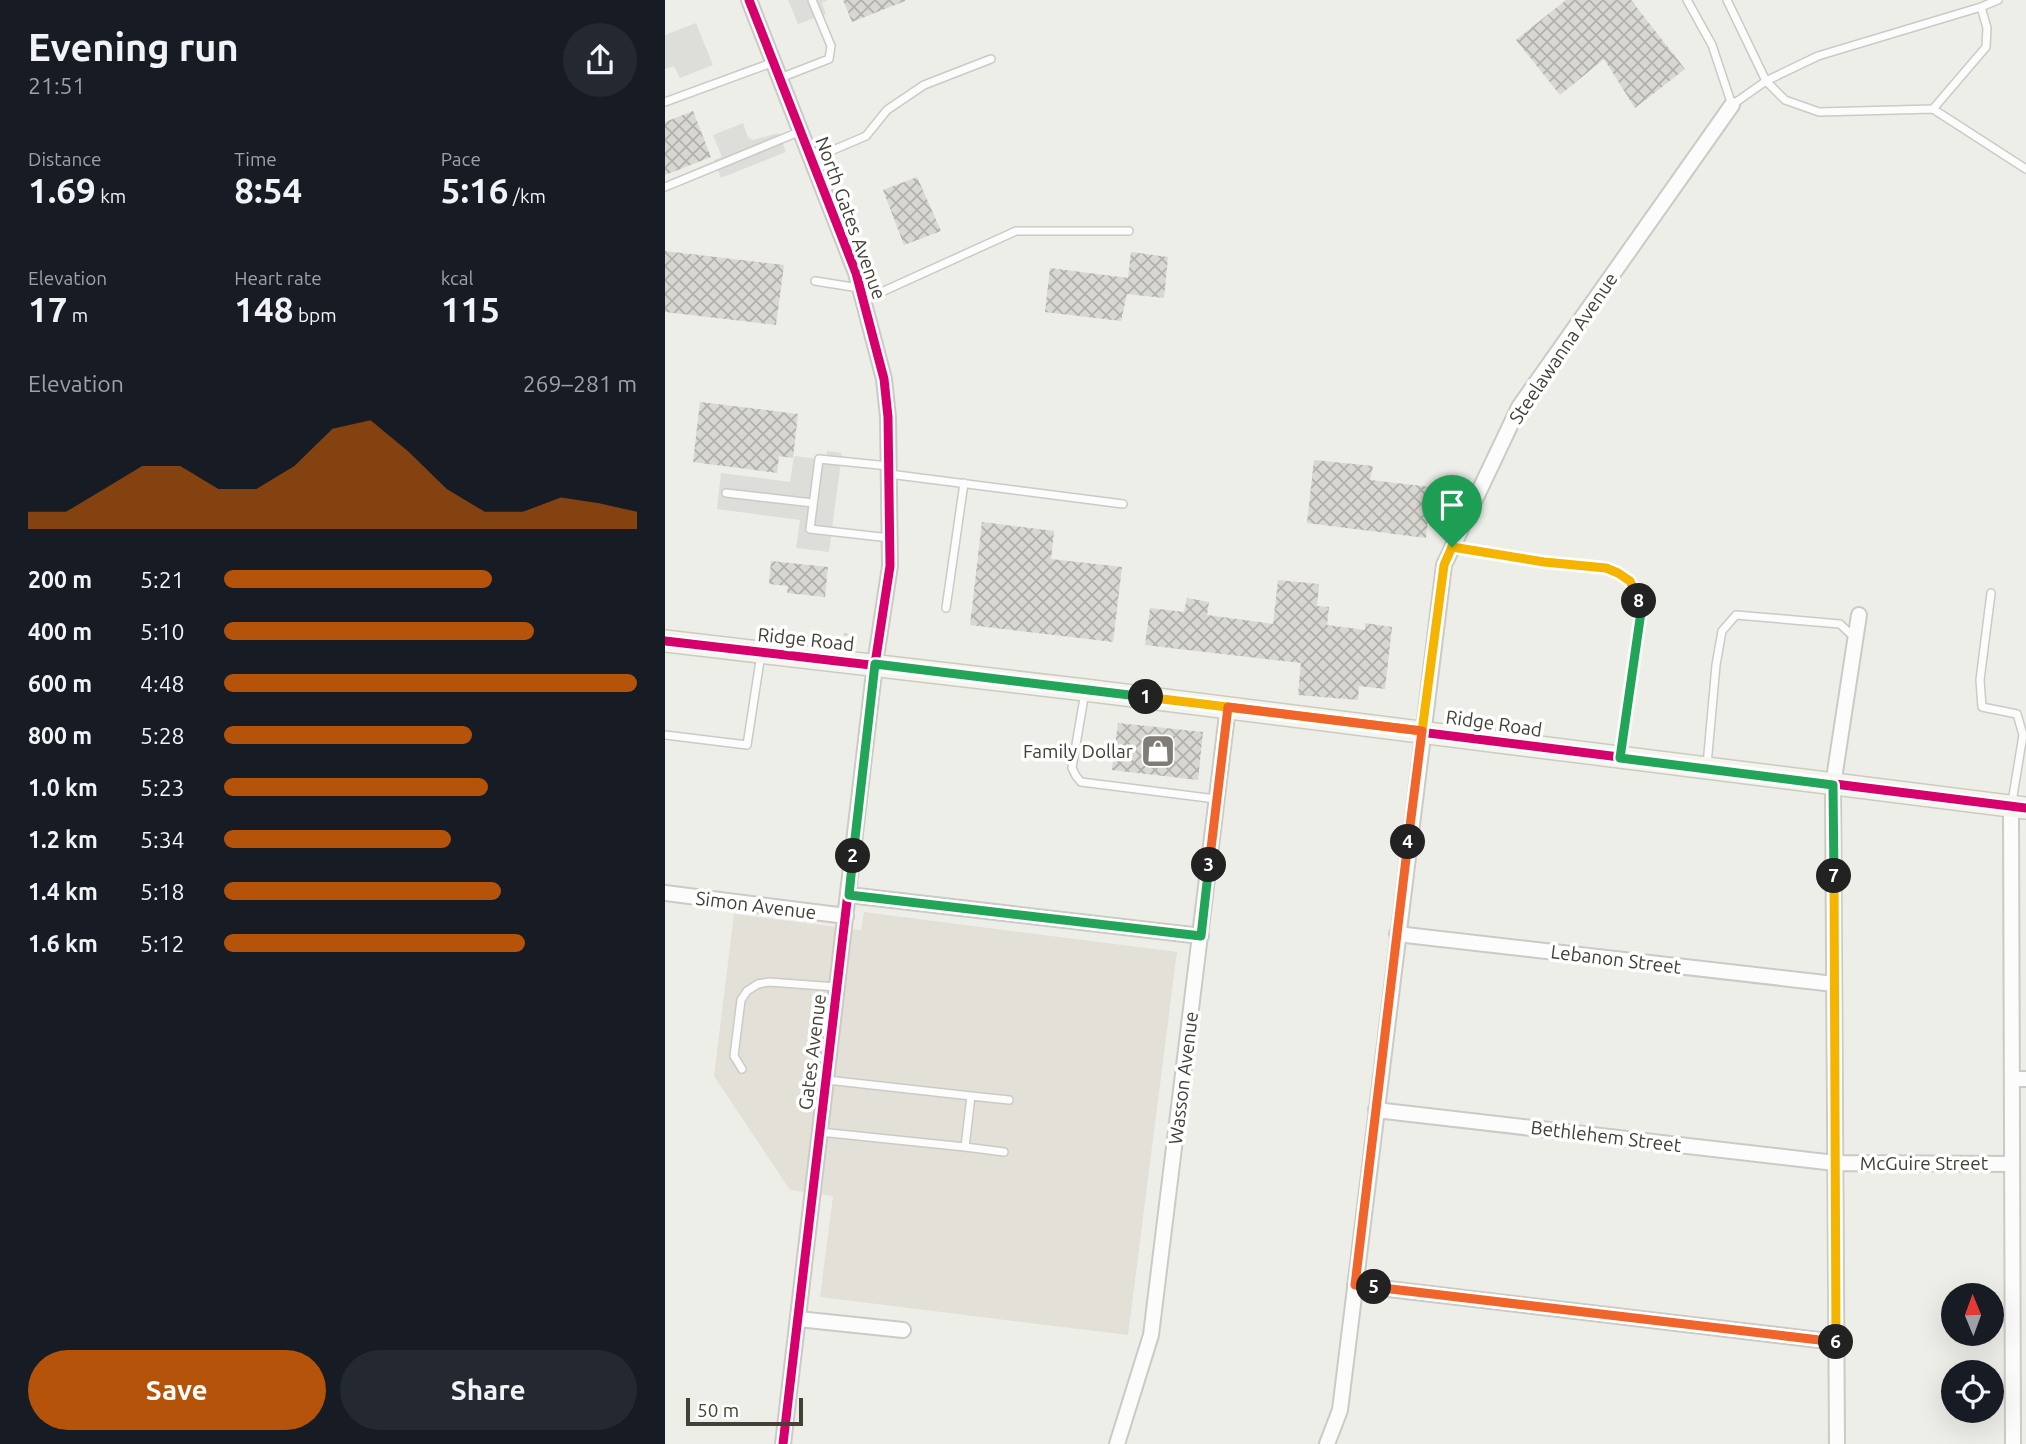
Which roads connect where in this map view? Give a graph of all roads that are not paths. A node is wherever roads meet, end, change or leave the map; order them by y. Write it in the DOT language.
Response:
graph roads {
  1 [pos="749,0"];
  2 [pos="813,0"];
  3 [pos="1688,0"];
  4 [pos="1727,0"];
  5 [pos="1998,0"];
  6 [pos="1982,7"];
  7 [pos="991,59"];
  8 [pos="774,62"];
  9 [pos="781,78"];
  10 [pos="1766,81"];
  11 [pos="665,102"];
  12 [pos="1732,105"];
  13 [pos="1933,109"];
  14 [pos="801,131"];
  15 [pos="812,159"];
  16 [pos="2026,169"];
  17 [pos="665,187"];
  18 [pos="1129,231"];
  19 [pos="815,281"];
  20 [pos="862,294"];
  21 [pos="889,470"];
  22 [pos="964,482"];
  23 [pos="726,493"];
  24 [pos="813,503"];
  25 [pos="1123,504"];
  26 [pos="890,538"];
  27 [pos="1452,547"];
  28 [pos="1991,593"];
  29 [pos="946,608"];
  30 [pos="1859,615"];
  31 [pos="1856,639"];
  32 [pos="665,641"];
  33 [pos="761,651"];
  34 [pos="875,664"];
  35 [pos="1086,690"];
  36 [pos="1228,707"];
  37 [pos="1422,731"];
  38 [pos="665,735"];
  39 [pos="1620,758"];
  40 [pos="1707,769"];
  41 [pos="1833,785"];
  42 [pos="1217,799"];
  43 [pos="2019,807"];
  44 [pos="665,893"];
  45 [pos="849,895"];
  46 [pos="846,916"];
  47 [pos="1397,934"];
  48 [pos="1201,936"];
  49 [pos="1834,984"];
  50 [pos="838,987"];
  51 [pos="742,1069"];
  52 [pos="2019,1079"];
  53 [pos="827,1080"];
  54 [pos="971,1096"];
  55 [pos="1009,1100"];
  56 [pos="1376,1110"];
  57 [pos="820,1132"];
  58 [pos="965,1147"];
  59 [pos="1004,1152"];
  60 [pos="1835,1163"];
  61 [pos="2012,1164"];
  62 [pos="2019,1284"];
  63 [pos="1355,1285"];
  64 [pos="797,1319"];
  65 [pos="903,1330"];
  66 [pos="1836,1342"];
  67 [pos="783,1444"];
  68 [pos="1117,1444"];
  69 [pos="1327,1444"];
  70 [pos="1837,1444"];
  71 [pos="2013,1444"];
  1 -- 8 [label="street, North Gates Avenue"];
  2 -- 9 [label="lane"];
  3 -- 12 [label="lane"];
  4 -- 10 [label="lane"];
  5 -- 6 [label="lane"];
  6 -- 10 [label="lane"];
  6 -- 13 [label="lane"];
  7 -- 15 [label="lane"];
  8 -- 9 [label="street, North Gates Avenue"];
  8 -- 11 [label="lane"];
  9 -- 14 [label="street, North Gates Avenue"];
  10 -- 12 [label="lane"];
  10 -- 13 [label="lane"];
  12 -- 27 [label="street, Steelawanna Avenue"];
  13 -- 16 [label="lane"];
  14 -- 15 [label="street, North Gates Avenue"];
  14 -- 17 [label="lane"];
  15 -- 20 [label="street, North Gates Avenue"];
  18 -- 20 [label="lane"];
  19 -- 20 [label="lane"];
  20 -- 21 [label="street, North Gates Avenue"];
  21 -- 22 [label="lane"];
  21 -- 24 [label="lane"];
  21 -- 26 [label="street, North Gates Avenue"];
  22 -- 25 [label="lane"];
  22 -- 29 [label="lane"];
  23 -- 24 [label="lane"];
  24 -- 26 [label="lane"];
  26 -- 34 [label="street, North Gates Avenue"];
  27 -- 37 [label="street, Steelawanna Avenue"];
  27 -- 39 [label="lane"];
  28 -- 43 [label="lane"];
  30 -- 31 [label="street"];
  31 -- 40 [label="lane"];
  31 -- 41 [label="street"];
  32 -- 33 [label="main road, Ridge Road"];
  33 -- 34 [label="main road, Ridge Road"];
  33 -- 38 [label="lane"];
  34 -- 35 [label="main road, Ridge Road"];
  34 -- 45 [label="street, Gates Avenue"];
  35 -- 36 [label="main road, Ridge Road"];
  35 -- 42 [label="lane"];
  36 -- 37 [label="main road, Ridge Road"];
  36 -- 42 [label="street, Wasson Avenue"];
  37 -- 39 [label="main road, Ridge Road"];
  37 -- 47 [label="street, Steelawanna Avenue"];
  39 -- 40 [label="main road, Ridge Road"];
  40 -- 41 [label="main road, Ridge Road"];
  41 -- 43 [label="main road, Ridge Road"];
  41 -- 49 [label="street"];
  42 -- 48 [label="street, Wasson Avenue"];
  43 -- 52 [label="street"];
  44 -- 46 [label="street, Simon Avenue"];
  45 -- 46 [label="street, Gates Avenue"];
  45 -- 48 [label="street"];
  46 -- 50 [label="street, Gates Avenue"];
  47 -- 49 [label="street, Lebanon Street"];
  47 -- 56 [label="street, Steelawanna Avenue"];
  48 -- 68 [label="street, Wasson Avenue"];
  49 -- 60 [label="street"];
  50 -- 51 [label="lane"];
  50 -- 53 [label="street, Gates Avenue"];
  52 -- 61 [label="street"];
  53 -- 54 [label="lane"];
  53 -- 57 [label="street, Gates Avenue"];
  54 -- 55 [label="lane"];
  54 -- 58 [label="lane"];
  56 -- 60 [label="street, Bethlehem Street"];
  56 -- 63 [label="street, Steelawanna Avenue"];
  57 -- 58 [label="lane"];
  57 -- 64 [label="street, Gates Avenue"];
  58 -- 59 [label="lane"];
  60 -- 61 [label="street, McGuire Street"];
  60 -- 66 [label="street"];
  61 -- 62 [label="street"];
  62 -- 71 [label="street"];
  63 -- 66 [label="street"];
  63 -- 69 [label="street, Steelawanna Avenue"];
  64 -- 65 [label="street"];
  64 -- 67 [label="street, Gates Avenue"];
  66 -- 70 [label="street"];
}
